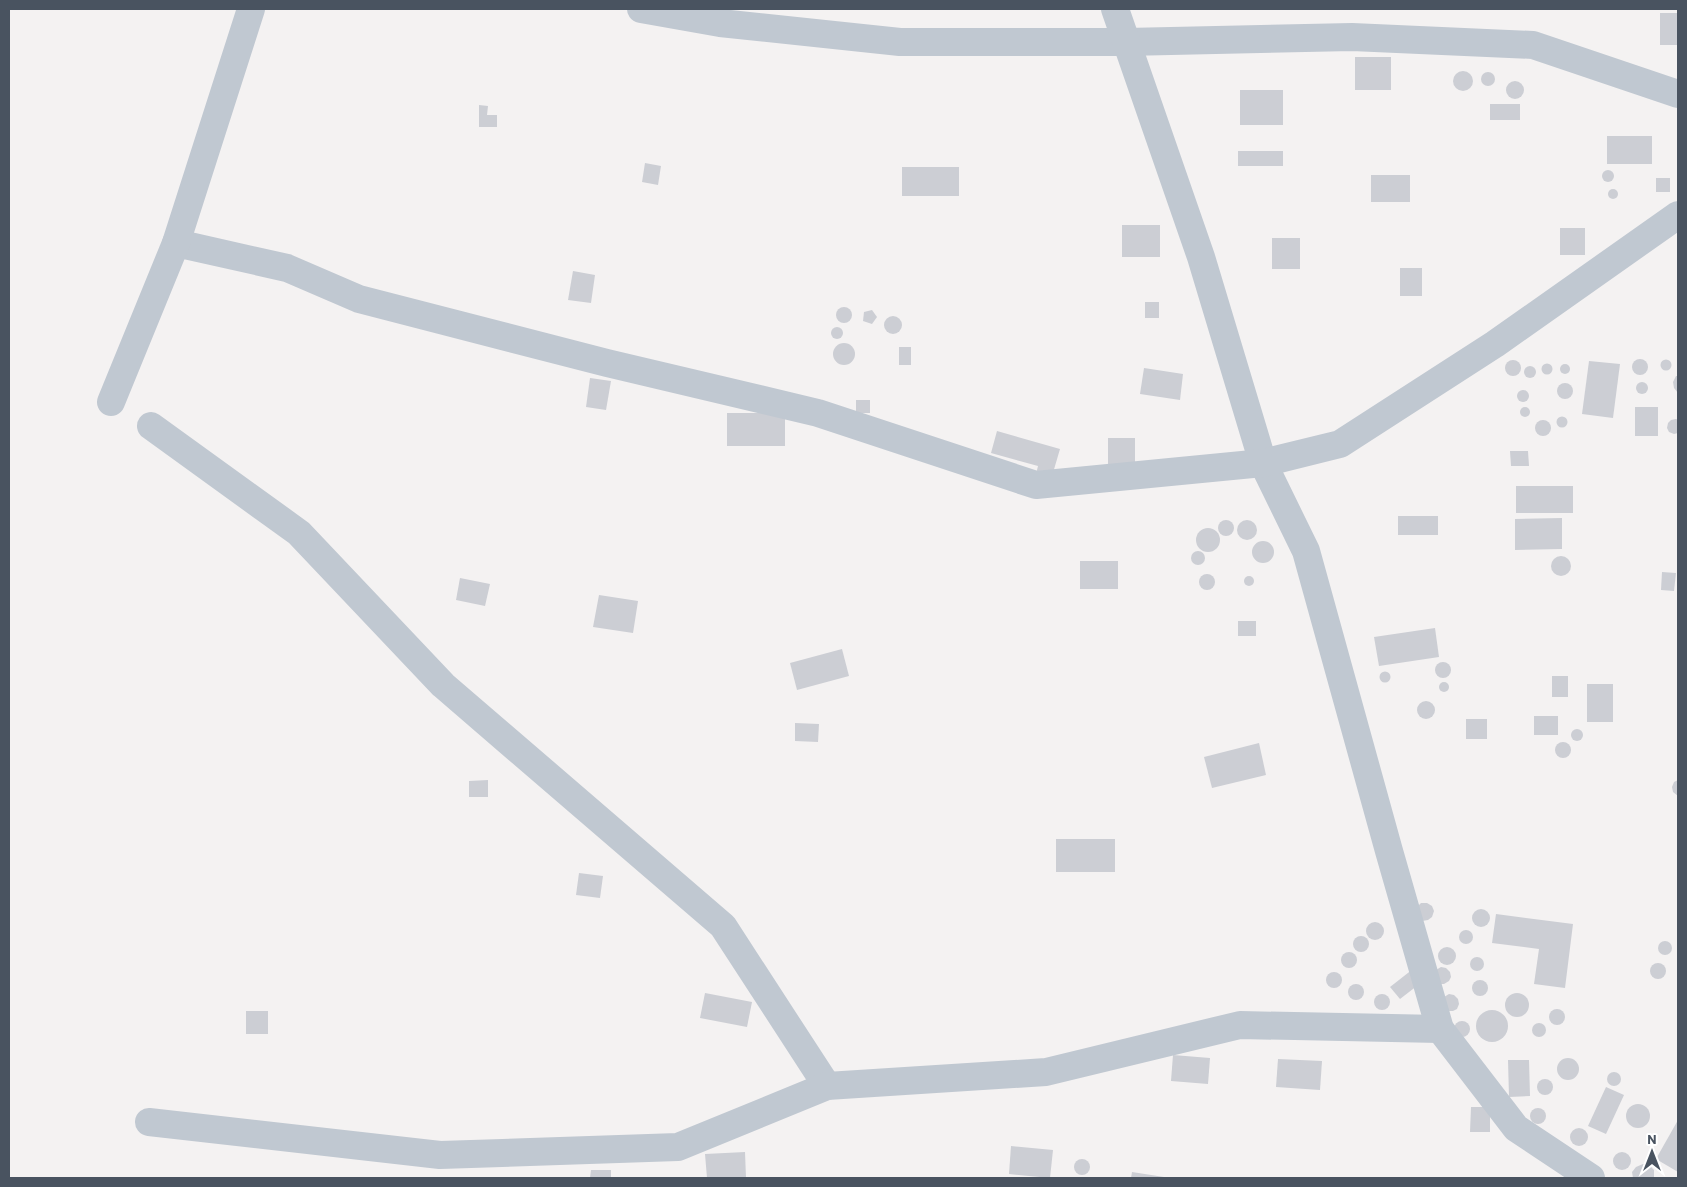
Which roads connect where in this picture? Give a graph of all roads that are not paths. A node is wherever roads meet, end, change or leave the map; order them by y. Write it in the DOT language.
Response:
graph roads {
  1 [pos="251,9"];
  2 [pos="641,9"];
  3 [pos="1115,9"];
  4 [pos="1126,42"];
  5 [pos="1678,94"];
  6 [pos="1678,215"];
  7 [pos="176,243"];
  8 [pos="111,402"];
  9 [pos="151,426"];
  10 [pos="1263,463"];
  11 [pos="1440,1029"];
  12 [pos="827,1086"];
  13 [pos="149,1122"];
  14 [pos="1592,1178"];
  1 -- 7 [label="street"];
  2 -- 4 [label="street"];
  3 -- 4 [label="street"];
  4 -- 5 [label="street"];
  4 -- 10 [label="street"];
  6 -- 10 [label="street"];
  7 -- 8 [label="street"];
  7 -- 10 [label="street"];
  9 -- 12 [label="street"];
  10 -- 11 [label="street"];
  11 -- 12 [label="street"];
  11 -- 14 [label="street"];
  12 -- 13 [label="street"];
}
